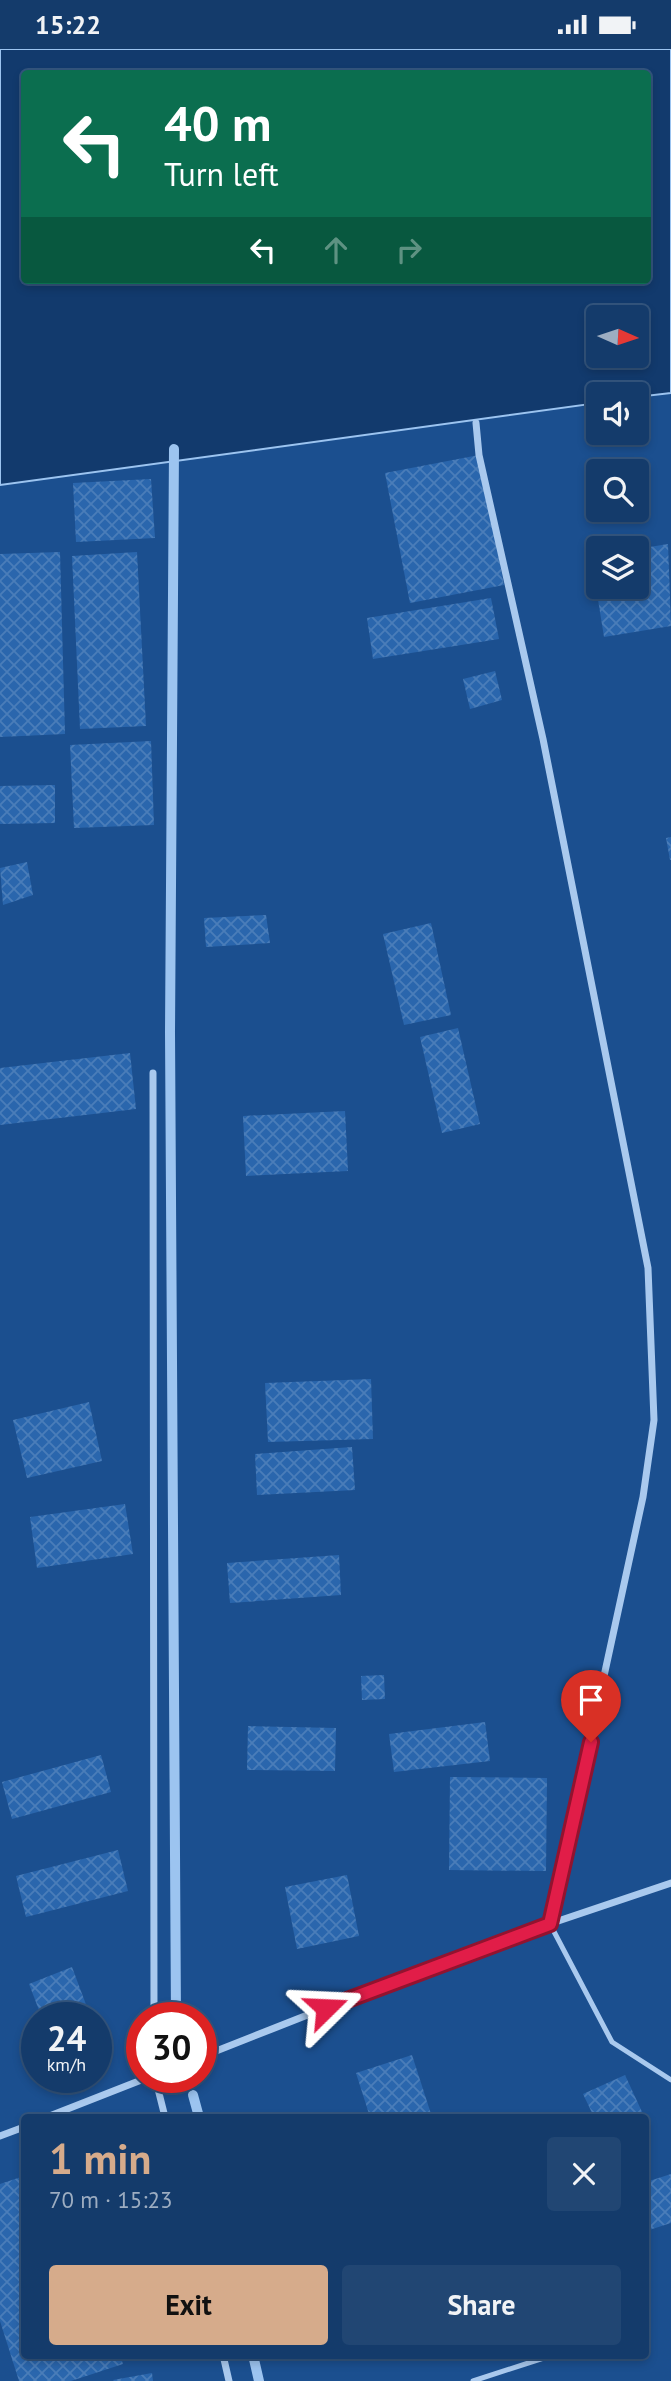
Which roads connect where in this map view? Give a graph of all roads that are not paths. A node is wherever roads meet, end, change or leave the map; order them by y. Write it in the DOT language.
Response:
graph roads {
  1 [pos="476,423"];
  2 [pos="153,1073"];
  3 [pos="671,1883"];
  4 [pos="550,1924"];
  5 [pos="154,2002"];
  6 [pos="217,2051"];
  7 [pos="671,2080"];
  8 [pos="126,2086"];
  9 [pos="159,2093"];
  10 [pos="55,2114"];
  11 [pos="164,2114"];
  12 [pos="21,2128"];
  13 [pos="0,2136"];
  14 [pos="224,2359"];
  15 [pos="541,2359"];
  16 [pos="229,2381"];
  17 [pos="472,2381"];
  1 -- 4 [label="street"];
  2 -- 5 [label="street"];
  3 -- 4 [label="street"];
  4 -- 6 [label="street"];
  4 -- 7 [label="lane"];
  8 -- 10 [label="street"];
  9 -- 11 [label="street"];
  12 -- 13 [label="street"];
  14 -- 16 [label="street"];
  15 -- 17 [label="lane"];
}
